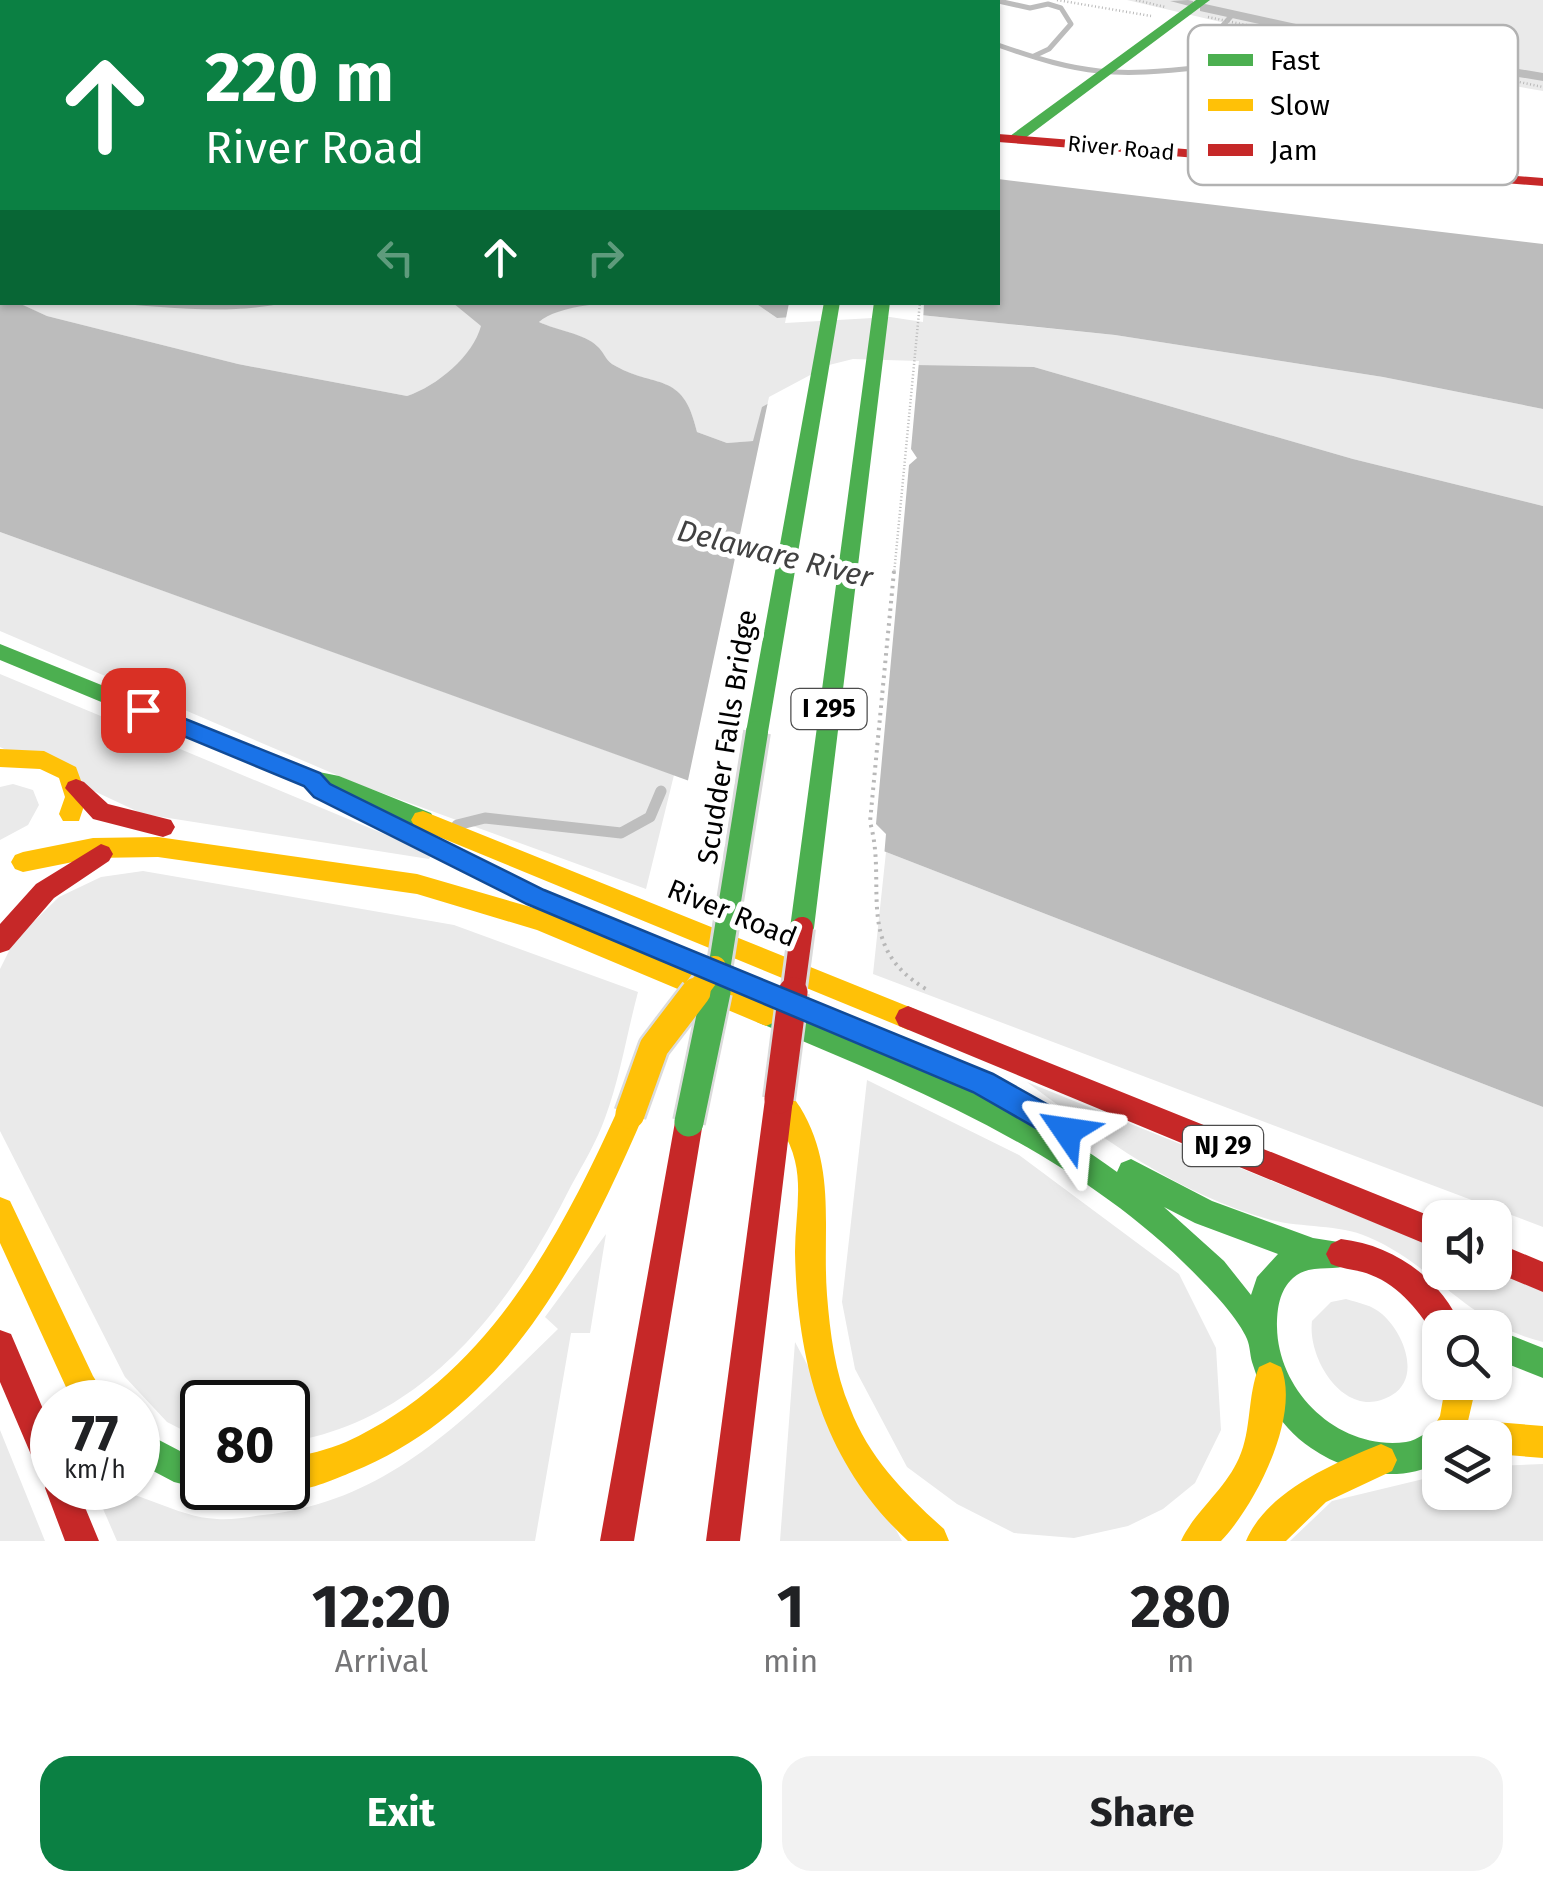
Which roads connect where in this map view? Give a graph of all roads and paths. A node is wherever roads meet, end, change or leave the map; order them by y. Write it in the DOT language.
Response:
graph roads {
  1 [pos="1057,0"];
  2 [pos="1136,0"];
  3 [pos="1151,2"];
  4 [pos="1199,4"];
  5 [pos="1154,16"];
  6 [pos="1225,19"];
  7 [pos="1255,25"];
  8 [pos="1518,82"];
  9 [pos="1543,87"];
  10 [pos="1006,139"];
  11 [pos="1188,154"];
  12 [pos="1518,180"];
  13 [pos="1543,182"];
  14 [pos="832,305"];
  15 [pos="882,305"];
  16 [pos="920,305"];
  17 [pos="0,652"];
  18 [pos="0,758"];
  19 [pos="312,780"];
  20 [pos="76,788"];
  21 [pos="661,791"];
  22 [pos="443,829"];
  23 [pos="164,844"];
  24 [pos="11,869"];
  25 [pos="518,888"];
  26 [pos="0,942"];
  27 [pos="723,956"];
  28 [pos="938,996"];
  29 [pos="996,1090"];
  30 [pos="779,1099"];
  31 [pos="1022,1103"];
  32 [pos="0,1210"];
  33 [pos="1422,1228"];
  34 [pos="1310,1252"];
  35 [pos="1512,1264"];
  36 [pos="1543,1277"];
  37 [pos="1417,1288"];
  38 [pos="1434,1310"];
  39 [pos="1444,1310"];
  40 [pos="1256,1326"];
  41 [pos="0,1344"];
  42 [pos="1512,1351"];
  43 [pos="1543,1363"];
  44 [pos="1270,1378"];
  45 [pos="79,1380"];
  46 [pos="30,1416"];
  47 [pos="1512,1439"];
  48 [pos="1543,1442"];
  49 [pos="1422,1453"];
  50 [pos="1381,1460"];
  51 [pos="310,1471"];
  52 [pos="70,1510"];
  53 [pos="82,1541"];
  54 [pos="617,1541"];
  55 [pos="723,1541"];
  56 [pos="932,1541"];
  57 [pos="1198,1541"];
  58 [pos="1263,1541"];
  1 -- 5 [label="path"];
  2 -- 3 [label="path"];
  4 -- 10 [label="main road"];
  6 -- 7 [label="path"];
  8 -- 9 [label="path"];
  10 -- 11 [label="main road, River Road"];
  12 -- 13 [label="main road, River Road"];
  14 -- 27 [label="main road, Scudder Falls Bridge / I 295, bridge"];
  15 -- 30 [label="main road, I 295, bridge"];
  16 -- 28 [label="path"];
  17 -- 19 [label="main road, River Road / NJ 29"];
  18 -- 20 [label="main road"];
  19 -- 22 [label="main road, River Road / NJ 29"];
  19 -- 25 [label="main road"];
  20 -- 24 [label="main road"];
  20 -- 25 [label="main road"];
  21 -- 22 [label="lane"];
  22 -- 33 [label="main road, River Road / NJ 29"];
  23 -- 24 [label="main road"];
  23 -- 26 [label="main road"];
  23 -- 40 [label="main road"];
  25 -- 29 [label="main road"];
  27 -- 51 [label="main road, bridge"];
  27 -- 54 [label="main road, Scudder Falls Bridge / I 295, bridge"];
  30 -- 55 [label="main road, I 295"];
  30 -- 56 [label="main road"];
  31 -- 34 [label="main road"];
  32 -- 45 [label="main road"];
  34 -- 37 [label="main road"];
  34 -- 40 [label="main road"];
  35 -- 36 [label="main road"];
  37 -- 38 [label="main road"];
  37 -- 39 [label="main road"];
  40 -- 44 [label="main road"];
  41 -- 46 [label="main road"];
  42 -- 43 [label="main road"];
  44 -- 50 [label="main road"];
  44 -- 57 [label="main road"];
  47 -- 48 [label="main road"];
  49 -- 50 [label="main road"];
  50 -- 58 [label="main road"];
  52 -- 53 [label="main road"];
}
